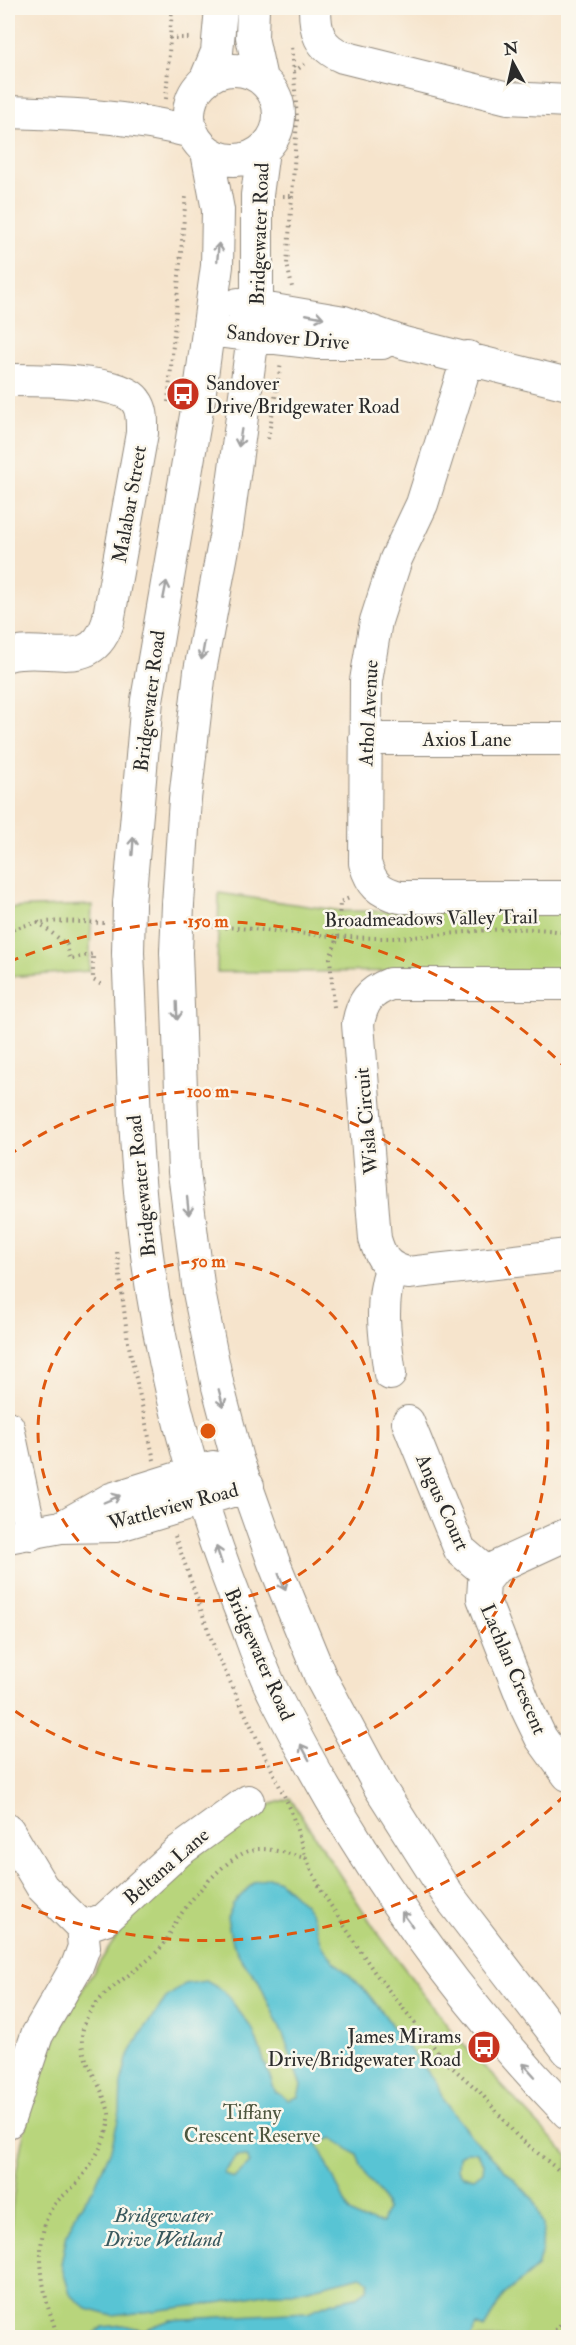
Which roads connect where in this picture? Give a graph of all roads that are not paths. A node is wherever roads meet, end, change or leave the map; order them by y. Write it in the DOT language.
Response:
graph roads {
  1 [pos="253,8"];
  2 [pos="315,8"];
  3 [pos="220,23"];
  4 [pos="261,79"];
  5 [pos="201,85"];
  6 [pos="568,101"];
  7 [pos="8,112"];
  8 [pos="96,114"];
  9 [pos="199,142"];
  10 [pos="262,150"];
  11 [pos="210,316"];
  12 [pos="256,321"];
  13 [pos="468,357"];
  14 [pos="8,380"];
  15 [pos="568,384"];
  16 [pos="8,655"];
  17 [pos="365,739"];
  18 [pos="568,739"];
  19 [pos="568,897"];
  20 [pos="568,984"];
  21 [pos="568,1255"];
  22 [pos="391,1269"];
  23 [pos="390,1374"];
  24 [pos="408,1422"];
  25 [pos="8,1427"];
  26 [pos="242,1473"];
  27 [pos="197,1486"];
  28 [pos="568,1534"];
  29 [pos="19,1536"];
  30 [pos="488,1574"];
  31 [pos="568,1775"];
  32 [pos="248,1801"];
  33 [pos="8,1830"];
  34 [pos="82,1927"];
  35 [pos="568,2051"];
  36 [pos="568,2113"];
  37 [pos="8,2118"];
  1 -- 4 [label="street"];
  2 -- 6 [label="street"];
  3 -- 5 [label="street"];
  4 -- 5 [label="street"];
  4 -- 10 [label="street"];
  5 -- 8 [label="street"];
  5 -- 9 [label="street"];
  7 -- 8 [label="street"];
  8 -- 9 [label="street"];
  9 -- 10 [label="street"];
  11 -- 9 [label="street, Bridgewater Road, one-way"];
  10 -- 12 [label="street, Bridgewater Road"];
  11 -- 12 [label="street, Sandover Drive"];
  27 -- 11 [label="street, Bridgewater Road, one-way, bridge"];
  12 -- 13 [label="street, Sandover Drive"];
  12 -- 26 [label="street, Bridgewater Road, one-way, bridge"];
  13 -- 15 [label="street, Sandover Drive"];
  13 -- 17 [label="street, Athol Avenue"];
  14 -- 16 [label="street, Malabar Street"];
  17 -- 18 [label="street, Axios Lane"];
  17 -- 19 [label="street, Athol Avenue"];
  20 -- 22 [label="street, Wisla Circuit"];
  21 -- 22 [label="street"];
  22 -- 23 [label="street"];
  24 -- 30 [label="street, Angus Court"];
  25 -- 29 [label="street"];
  26 -- 27 [label="street, Wattleview Road"];
  26 -- 35 [label="street, Bridgewater Road, one-way"];
  27 -- 29 [label="street, Wattleview Road"];
  36 -- 27 [label="street, Bridgewater Road, one-way"];
  28 -- 30 [label="street, Lachlan Crescent"];
  30 -- 31 [label="street, Lachlan Crescent"];
  32 -- 34 [label="street, Beltana Lane"];
  33 -- 34 [label="street"];
  34 -- 37 [label="street"];
}
